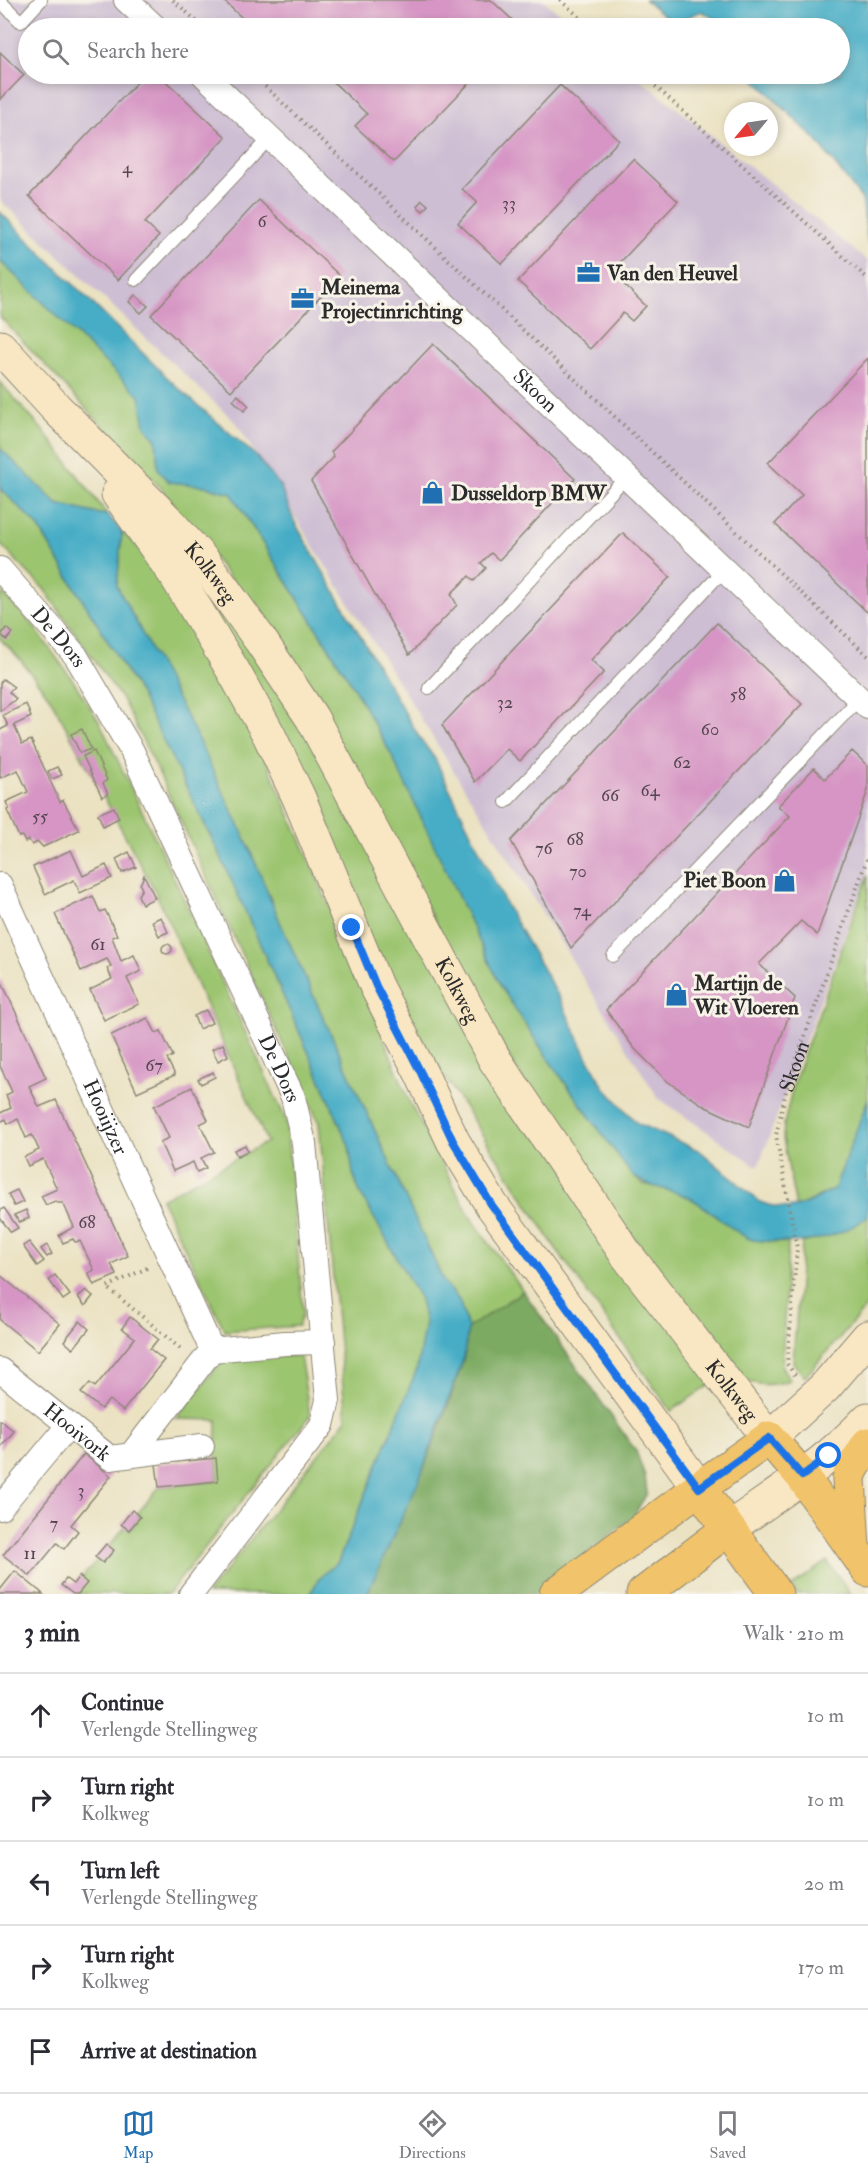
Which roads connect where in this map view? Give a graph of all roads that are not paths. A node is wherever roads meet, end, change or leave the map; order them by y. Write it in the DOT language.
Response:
graph roads {
  1 [pos="41,0"];
  2 [pos="126,0"];
  3 [pos="0,5"];
  4 [pos="25,18"];
  5 [pos="145,18"];
  6 [pos="18,19"];
  7 [pos="213,84"];
  8 [pos="270,138"];
  9 [pos="136,280"];
  10 [pos="0,347"];
  11 [pos="56,408"];
  12 [pos="627,476"];
  13 [pos="0,569"];
  14 [pos="725,569"];
  15 [pos="429,688"];
  16 [pos="864,703"];
  17 [pos="506,802"];
  18 [pos="0,885"];
  19 [pos="613,956"];
  20 [pos="868,1337"];
  21 [pos="323,1342"];
  22 [pos="206,1357"];
  23 [pos="0,1370"];
  24 [pos="868,1419"];
  25 [pos="69,1425"];
  26 [pos="769,1438"];
  27 [pos="868,1444"];
  28 [pos="202,1446"];
  29 [pos="131,1455"];
  30 [pos="802,1476"];
  31 [pos="699,1488"];
  32 [pos="0,1508"];
  33 [pos="728,1529"];
  34 [pos="861,1560"];
  35 [pos="190,1594"];
  36 [pos="556,1594"];
  37 [pos="643,1594"];
  38 [pos="776,1594"];
  1 -- 4 [label="lane"];
  2 -- 5 [label="street"];
  3 -- 6 [label="lane"];
  7 -- 8 [label="street, Skoon"];
  8 -- 9 [label="lane"];
  8 -- 12 [label="street, Skoon"];
  10 -- 11 [label="street, Kolkweg"];
  11 -- 26 [label="street, Kolkweg"];
  11 -- 31 [label="street, Kolkweg"];
  12 -- 14 [label="street, Skoon"];
  12 -- 15 [label="lane"];
  13 -- 21 [label="street, De Dors"];
  14 -- 16 [label="street, Skoon"];
  14 -- 17 [label="lane"];
  16 -- 19 [label="lane"];
  18 -- 22 [label="street, Hooiijzer"];
  20 -- 26 [label="street"];
  21 -- 22 [label="street"];
  21 -- 35 [label="street, De Dors"];
  22 -- 29 [label="street"];
  23 -- 25 [label="street, Hooivork"];
  24 -- 30 [label="street"];
  25 -- 29 [label="street, Hooivork"];
  25 -- 32 [label="street"];
  26 -- 30 [label="main road, Kolkweg"];
  26 -- 31 [label="main road"];
  27 -- 34 [label="main road"];
  28 -- 29 [label="street, Hooivork"];
  30 -- 33 [label="street"];
  30 -- 34 [label="main road, Kolkweg"];
  31 -- 33 [label="main road, Kolkweg"];
  31 -- 36 [label="main road"];
  33 -- 37 [label="main road"];
  33 -- 38 [label="main road, Kolkweg"];
}
